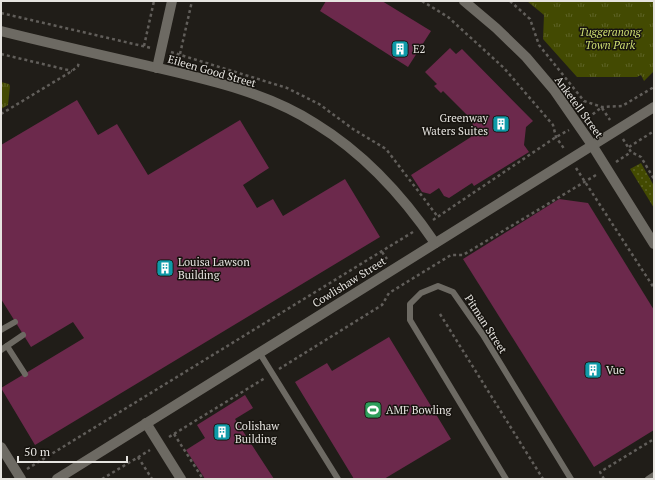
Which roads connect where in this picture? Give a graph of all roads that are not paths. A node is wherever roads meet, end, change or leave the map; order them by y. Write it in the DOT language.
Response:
graph roads {
  1 [pos="172,1"];
  2 [pos="464,1"];
  3 [pos="1,31"];
  4 [pos="158,68"];
  5 [pos="654,106"];
  6 [pos="592,145"];
  7 [pos="435,243"];
  8 [pos="654,244"];
  9 [pos="15,322"];
  10 [pos="1,330"];
  11 [pos="23,335"];
  12 [pos="7,346"];
  13 [pos="1,350"];
  14 [pos="259,352"];
  15 [pos="25,374"];
  16 [pos="146,423"];
  17 [pos="1,447"];
  18 [pos="654,475"];
  19 [pos="19,477"];
  20 [pos="57,479"];
  21 [pos="181,479"];
  22 [pos="338,479"];
  23 [pos="506,479"];
  24 [pos="571,479"];
  25 [pos="648,479"];
  1 -- 4 [label="street"];
  2 -- 6 [label="street, Anketell Street"];
  3 -- 4 [label="street, Eileen Good Street"];
  4 -- 7 [label="street, Eileen Good Street"];
  5 -- 6 [label="street, Cowlishaw Street"];
  6 -- 7 [label="street, Cowlishaw Street"];
  6 -- 8 [label="street, Anketell Street"];
  7 -- 14 [label="street, Cowlishaw Street"];
  9 -- 10 [label="lane"];
  11 -- 12 [label="lane"];
  12 -- 13 [label="lane"];
  12 -- 15 [label="lane"];
  14 -- 16 [label="street, Cowlishaw Street"];
  14 -- 22 [label="lane"];
  16 -- 20 [label="street, Cowlishaw Street"];
  16 -- 21 [label="street"];
  17 -- 19 [label="street"];
  18 -- 25 [label="lane"];
  23 -- 24 [label="lane, Pitman Street"];
}
